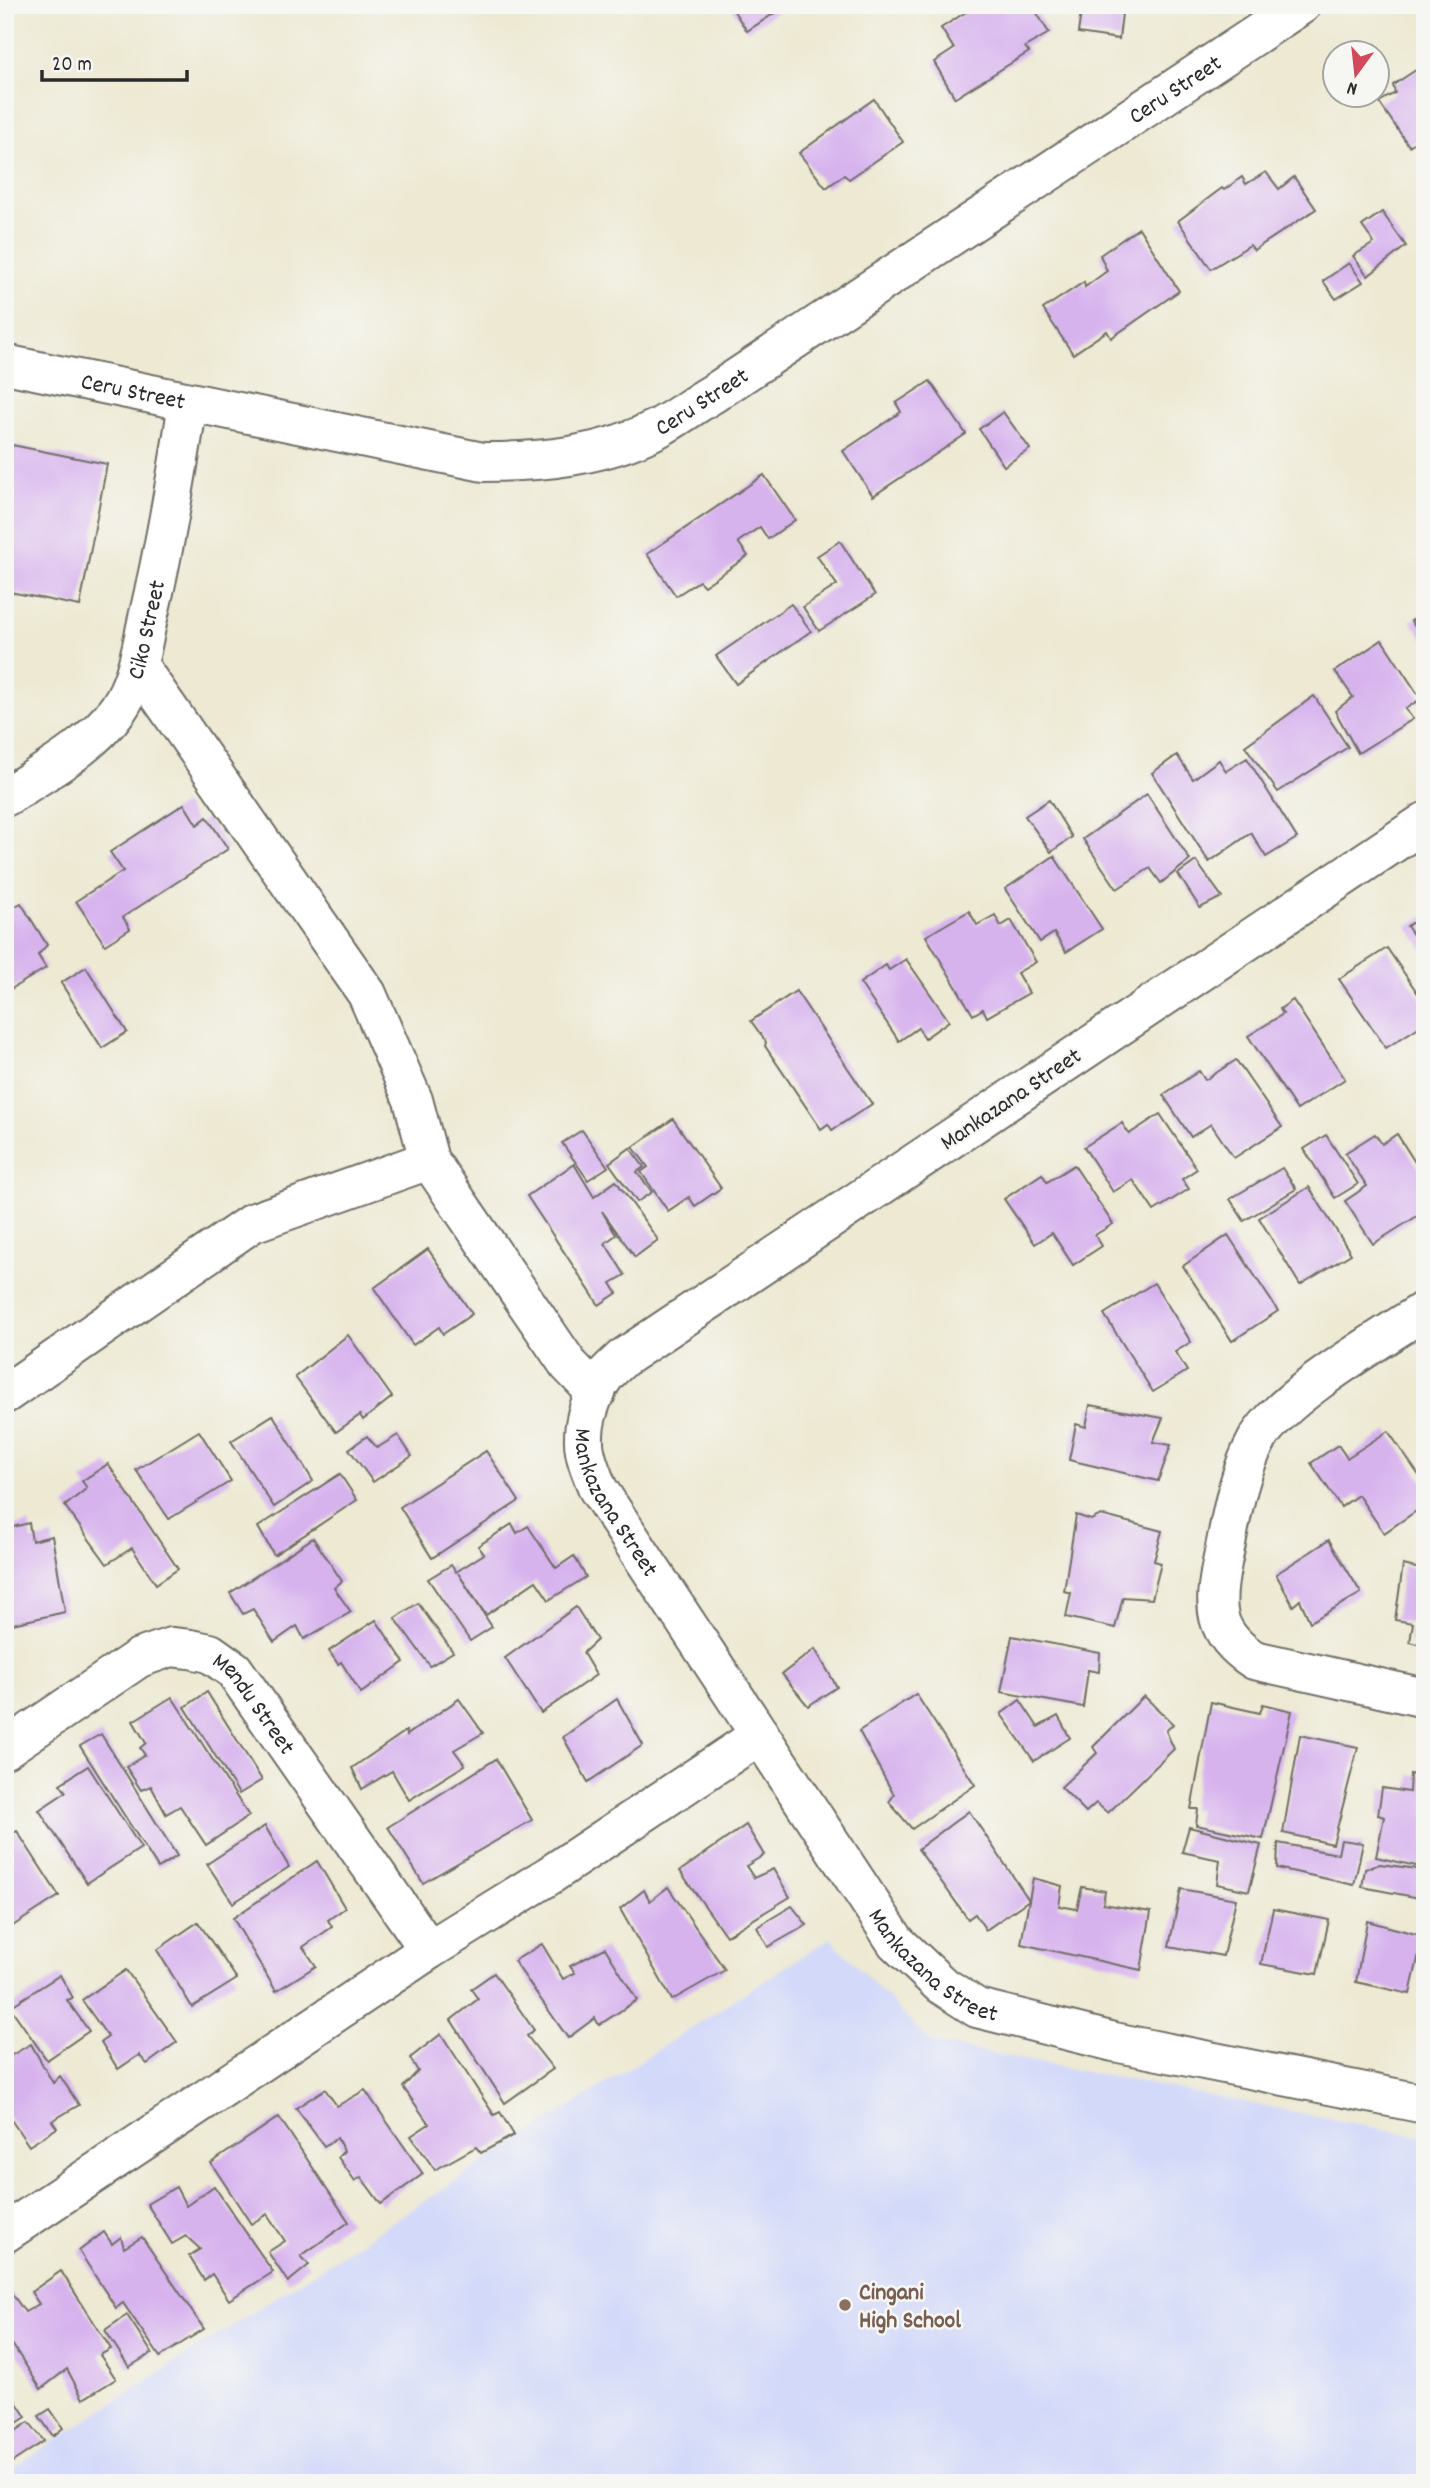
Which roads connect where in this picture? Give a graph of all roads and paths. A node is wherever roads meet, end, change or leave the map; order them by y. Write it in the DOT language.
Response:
graph roads {
  1 [pos="1301,5"];
  2 [pos="5,364"];
  3 [pos="188,403"];
  4 [pos="138,666"];
  5 [pos="5,797"];
  6 [pos="1425,822"];
  7 [pos="429,1160"];
  8 [pos="1425,1310"];
  9 [pos="596,1393"];
  10 [pos="5,1394"];
  11 [pos="1425,1698"];
  12 [pos="760,1735"];
  13 [pos="5,1749"];
  14 [pos="429,1950"];
  15 [pos="1425,2104"];
  16 [pos="5,2233"];
  1 -- 3 [label="street, Ceru Street"];
  2 -- 3 [label="street, Ceru Street"];
  3 -- 4 [label="street, Ciko Street"];
  4 -- 5 [label="street, Ciko Street"];
  4 -- 7 [label="street"];
  6 -- 9 [label="street, Mankazana Street"];
  7 -- 9 [label="street"];
  7 -- 10 [label="street"];
  8 -- 11 [label="street"];
  9 -- 12 [label="street, Mankazana Street"];
  12 -- 14 [label="street"];
  12 -- 15 [label="street, Mankazana Street"];
  13 -- 14 [label="street, Mendu Street"];
  14 -- 16 [label="street"];
}
